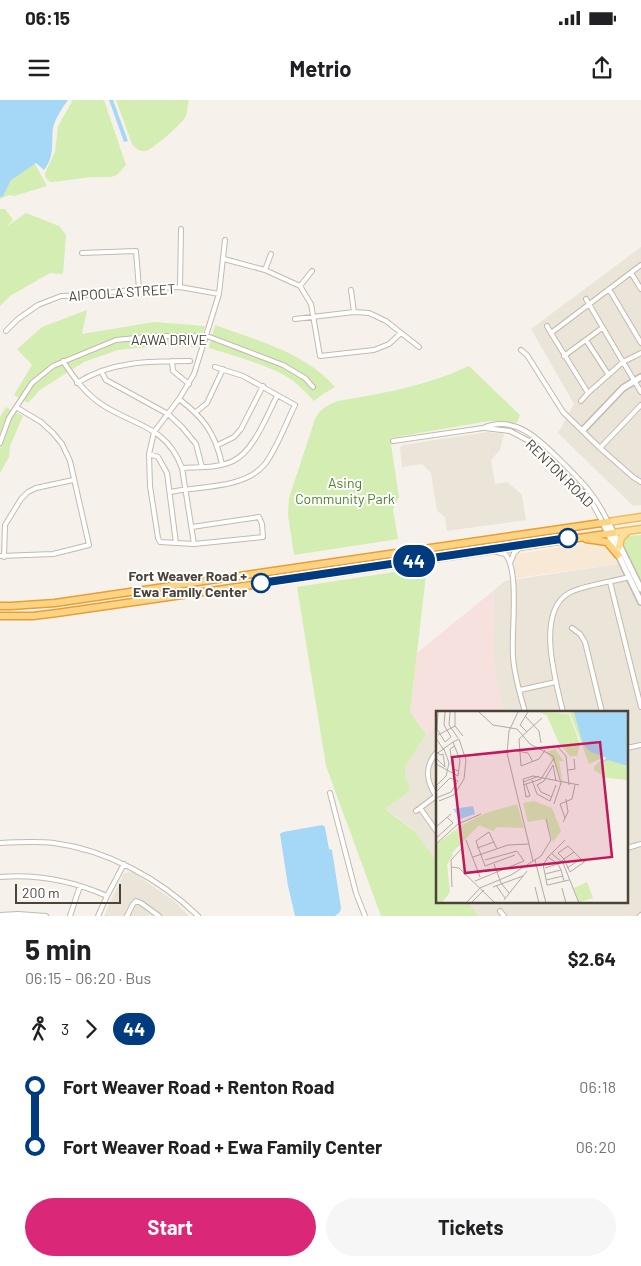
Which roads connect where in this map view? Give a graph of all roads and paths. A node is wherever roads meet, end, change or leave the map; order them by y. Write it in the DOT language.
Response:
graph roads {
  1 [pos="181,228"];
  2 [pos="225,240"];
  3 [pos="82,253"];
  4 [pos="271,254"];
  5 [pos="224,259"];
  6 [pos="641,265"];
  7 [pos="265,270"];
  8 [pos="312,271"];
  9 [pos="631,272"];
  10 [pos="300,286"];
  11 [pos="180,288"];
  12 [pos="139,289"];
  13 [pos="610,289"];
  14 [pos="641,289"];
  15 [pos="351,290"];
  16 [pos="219,294"];
  17 [pos="586,299"];
  18 [pos="589,304"];
  19 [pos="354,312"];
  20 [pos="312,318"];
  21 [pos="295,319"];
  22 [pos="546,326"];
  23 [pos="602,328"];
  24 [pos="6,331"];
  25 [pos="401,333"];
  26 [pos="551,333"];
  27 [pos="207,336"];
  28 [pos="586,340"];
  29 [pos="641,343"];
  30 [pos="418,347"];
  31 [pos="520,350"];
  32 [pos="641,353"];
  33 [pos="564,356"];
  34 [pos="63,361"];
  35 [pos="172,361"];
  36 [pos="190,361"];
  37 [pos="623,362"];
  38 [pos="215,367"];
  39 [pos="223,369"];
  40 [pos="100,371"];
  41 [pos="608,374"];
  42 [pos="641,377"];
  43 [pos="634,380"];
  44 [pos="77,383"];
  45 [pos="189,384"];
  46 [pos="263,386"];
  47 [pos="314,387"];
  48 [pos="641,392"];
  49 [pos="588,393"];
  50 [pos="277,396"];
  51 [pos="179,399"];
  52 [pos="581,401"];
  53 [pos="641,405"];
  54 [pos="16,407"];
  55 [pos="196,412"];
  56 [pos="168,414"];
  57 [pos="483,428"];
  58 [pos="583,430"];
  59 [pos="154,432"];
  60 [pos="394,441"];
  61 [pos="0,443"];
  62 [pos="218,445"];
  63 [pos="600,448"];
  64 [pos="149,454"];
  65 [pos="222,464"];
  66 [pos="202,466"];
  67 [pos="182,468"];
  68 [pos="73,480"];
  69 [pos="641,482"];
  70 [pos="186,489"];
  71 [pos="170,492"];
  72 [pos="641,517"];
  73 [pos="606,524"];
  74 [pos="192,527"];
  75 [pos="641,529"];
  76 [pos="630,530"];
  77 [pos="610,533"];
  78 [pos="580,537"];
  79 [pos="176,543"];
  80 [pos="194,544"];
  81 [pos="526,544"];
  82 [pos="619,547"];
  83 [pos="488,551"];
  84 [pos="618,555"];
  85 [pos="2,556"];
  86 [pos="511,564"];
  87 [pos="629,577"];
  88 [pos="610,582"];
  89 [pos="641,589"];
  90 [pos="641,602"];
  91 [pos="0,606"];
  92 [pos="0,616"];
  93 [pos="572,628"];
  94 [pos="556,682"];
  95 [pos="520,690"];
  96 [pos="641,706"];
  97 [pos="525,711"];
  98 [pos="563,711"];
  99 [pos="602,711"];
  100 [pos="641,745"];
  101 [pos="628,748"];
  102 [pos="436,754"];
  103 [pos="330,793"];
  104 [pos="436,795"];
  105 [pos="436,798"];
  106 [pos="436,831"];
  107 [pos="0,843"];
  108 [pos="641,844"];
  109 [pos="628,848"];
  110 [pos="124,864"];
  111 [pos="0,878"];
  112 [pos="80,886"];
  113 [pos="107,896"];
  114 [pos="500,911"];
  115 [pos="0,915"];
  116 [pos="46,916"];
  117 [pos="70,916"];
  118 [pos="98,916"];
  119 [pos="127,916"];
  120 [pos="160,916"];
  121 [pos="198,916"];
  122 [pos="365,916"];
  123 [pos="504,916"];
  1 -- 11 [label="street"];
  2 -- 5 [label="street"];
  3 -- 12 [label="street"];
  4 -- 7 [label="street"];
  5 -- 7 [label="street"];
  5 -- 16 [label="street"];
  6 -- 9 [label="street"];
  7 -- 10 [label="street"];
  8 -- 10 [label="street"];
  9 -- 13 [label="street"];
  9 -- 14 [label="street"];
  10 -- 20 [label="street"];
  11 -- 12 [label="street, AIPOOLA STREET"];
  11 -- 16 [label="street, AIPOOLA STREET"];
  12 -- 24 [label="street, AIPOOLA STREET"];
  13 -- 18 [label="street"];
  13 -- 29 [label="street"];
  15 -- 19 [label="street"];
  16 -- 27 [label="street"];
  17 -- 18 [label="street"];
  18 -- 23 [label="street"];
  18 -- 26 [label="street"];
  19 -- 20 [label="street"];
  19 -- 25 [label="street"];
  20 -- 21 [label="street"];
  20 -- 25 [label="street"];
  22 -- 26 [label="street"];
  23 -- 28 [label="street"];
  23 -- 37 [label="street"];
  25 -- 30 [label="street"];
  26 -- 33 [label="street"];
  27 -- 34 [label="street, AAWA DRIVE"];
  27 -- 45 [label="street"];
  27 -- 47 [label="street, AAWA DRIVE"];
  28 -- 33 [label="street"];
  28 -- 41 [label="street"];
  31 -- 58 [label="street"];
  32 -- 37 [label="street"];
  33 -- 49 [label="street"];
  34 -- 44 [label="street"];
  34 -- 54 [label="street, AAWA DRIVE"];
  35 -- 36 [label="street"];
  35 -- 40 [label="street"];
  35 -- 45 [label="street"];
  37 -- 41 [label="street"];
  37 -- 43 [label="street"];
  38 -- 39 [label="street"];
  39 -- 46 [label="street"];
  39 -- 55 [label="street"];
  40 -- 44 [label="street"];
  40 -- 56 [label="street"];
  41 -- 49 [label="street"];
  42 -- 43 [label="street"];
  43 -- 48 [label="street"];
  43 -- 58 [label="street"];
  44 -- 59 [label="street"];
  45 -- 51 [label="street"];
  46 -- 50 [label="street"];
  46 -- 62 [label="street"];
  49 -- 52 [label="street"];
  50 -- 65 [label="street"];
  50 -- 70 [label="street"];
  51 -- 55 [label="street"];
  51 -- 56 [label="street"];
  53 -- 63 [label="street"];
  54 -- 61 [label="street, AAWA DRIVE"];
  54 -- 68 [label="street"];
  55 -- 62 [label="street"];
  56 -- 59 [label="street"];
  56 -- 66 [label="street"];
  57 -- 60 [label="street, RENTON ROAD"];
  57 -- 73 [label="street, RENTON ROAD"];
  57 -- 73 [label="street, RENTON ROAD"];
  58 -- 63 [label="street"];
  59 -- 64 [label="street"];
  59 -- 67 [label="street"];
  62 -- 65 [label="street"];
  63 -- 69 [label="street"];
  64 -- 71 [label="street"];
  64 -- 79 [label="street"];
  65 -- 66 [label="street"];
  66 -- 67 [label="street"];
  67 -- 70 [label="street"];
  68 -- 85 [label="street"];
  68 -- 85 [label="street"];
  70 -- 71 [label="street"];
  70 -- 74 [label="street"];
  71 -- 79 [label="street"];
  72 -- 73 [label="main road"];
  73 -- 77 [label="street, RENTON ROAD"];
  73 -- 78 [label="highway"];
  73 -- 91 [label="highway"];
  74 -- 80 [label="street"];
  74 -- 80 [label="street"];
  75 -- 76 [label="main road"];
  76 -- 77 [label="main road"];
  76 -- 82 [label="main road"];
  77 -- 78 [label="highway"];
  77 -- 82 [label="street, RENTON ROAD"];
  77 -- 84 [label="street, RENTON ROAD"];
  78 -- 81 [label="highway"];
  78 -- 84 [label="highway"];
  79 -- 80 [label="street"];
  81 -- 83 [label="highway"];
  81 -- 86 [label="street"];
  82 -- 89 [label="street, RENTON ROAD"];
  83 -- 86 [label="street"];
  83 -- 92 [label="highway"];
  84 -- 87 [label="street, RENTON ROAD"];
  86 -- 95 [label="street"];
  87 -- 88 [label="street"];
  87 -- 90 [label="street, RENTON ROAD"];
  88 -- 94 [label="street"];
  88 -- 96 [label="street"];
  93 -- 99 [label="street"];
  94 -- 95 [label="street"];
  94 -- 98 [label="street"];
  95 -- 97 [label="street"];
  100 -- 101 [label="street"];
  102 -- 104 [label="street"];
  103 -- 122 [label="street"];
  105 -- 106 [label="street"];
  107 -- 110 [label="street"];
  108 -- 109 [label="street"];
  110 -- 113 [label="street"];
  110 -- 121 [label="street"];
  111 -- 112 [label="street"];
  112 -- 113 [label="street"];
  112 -- 117 [label="street"];
  113 -- 118 [label="street"];
  114 -- 123 [label="street"];
  115 -- 116 [label="street"];
  119 -- 120 [label="street"];
}
